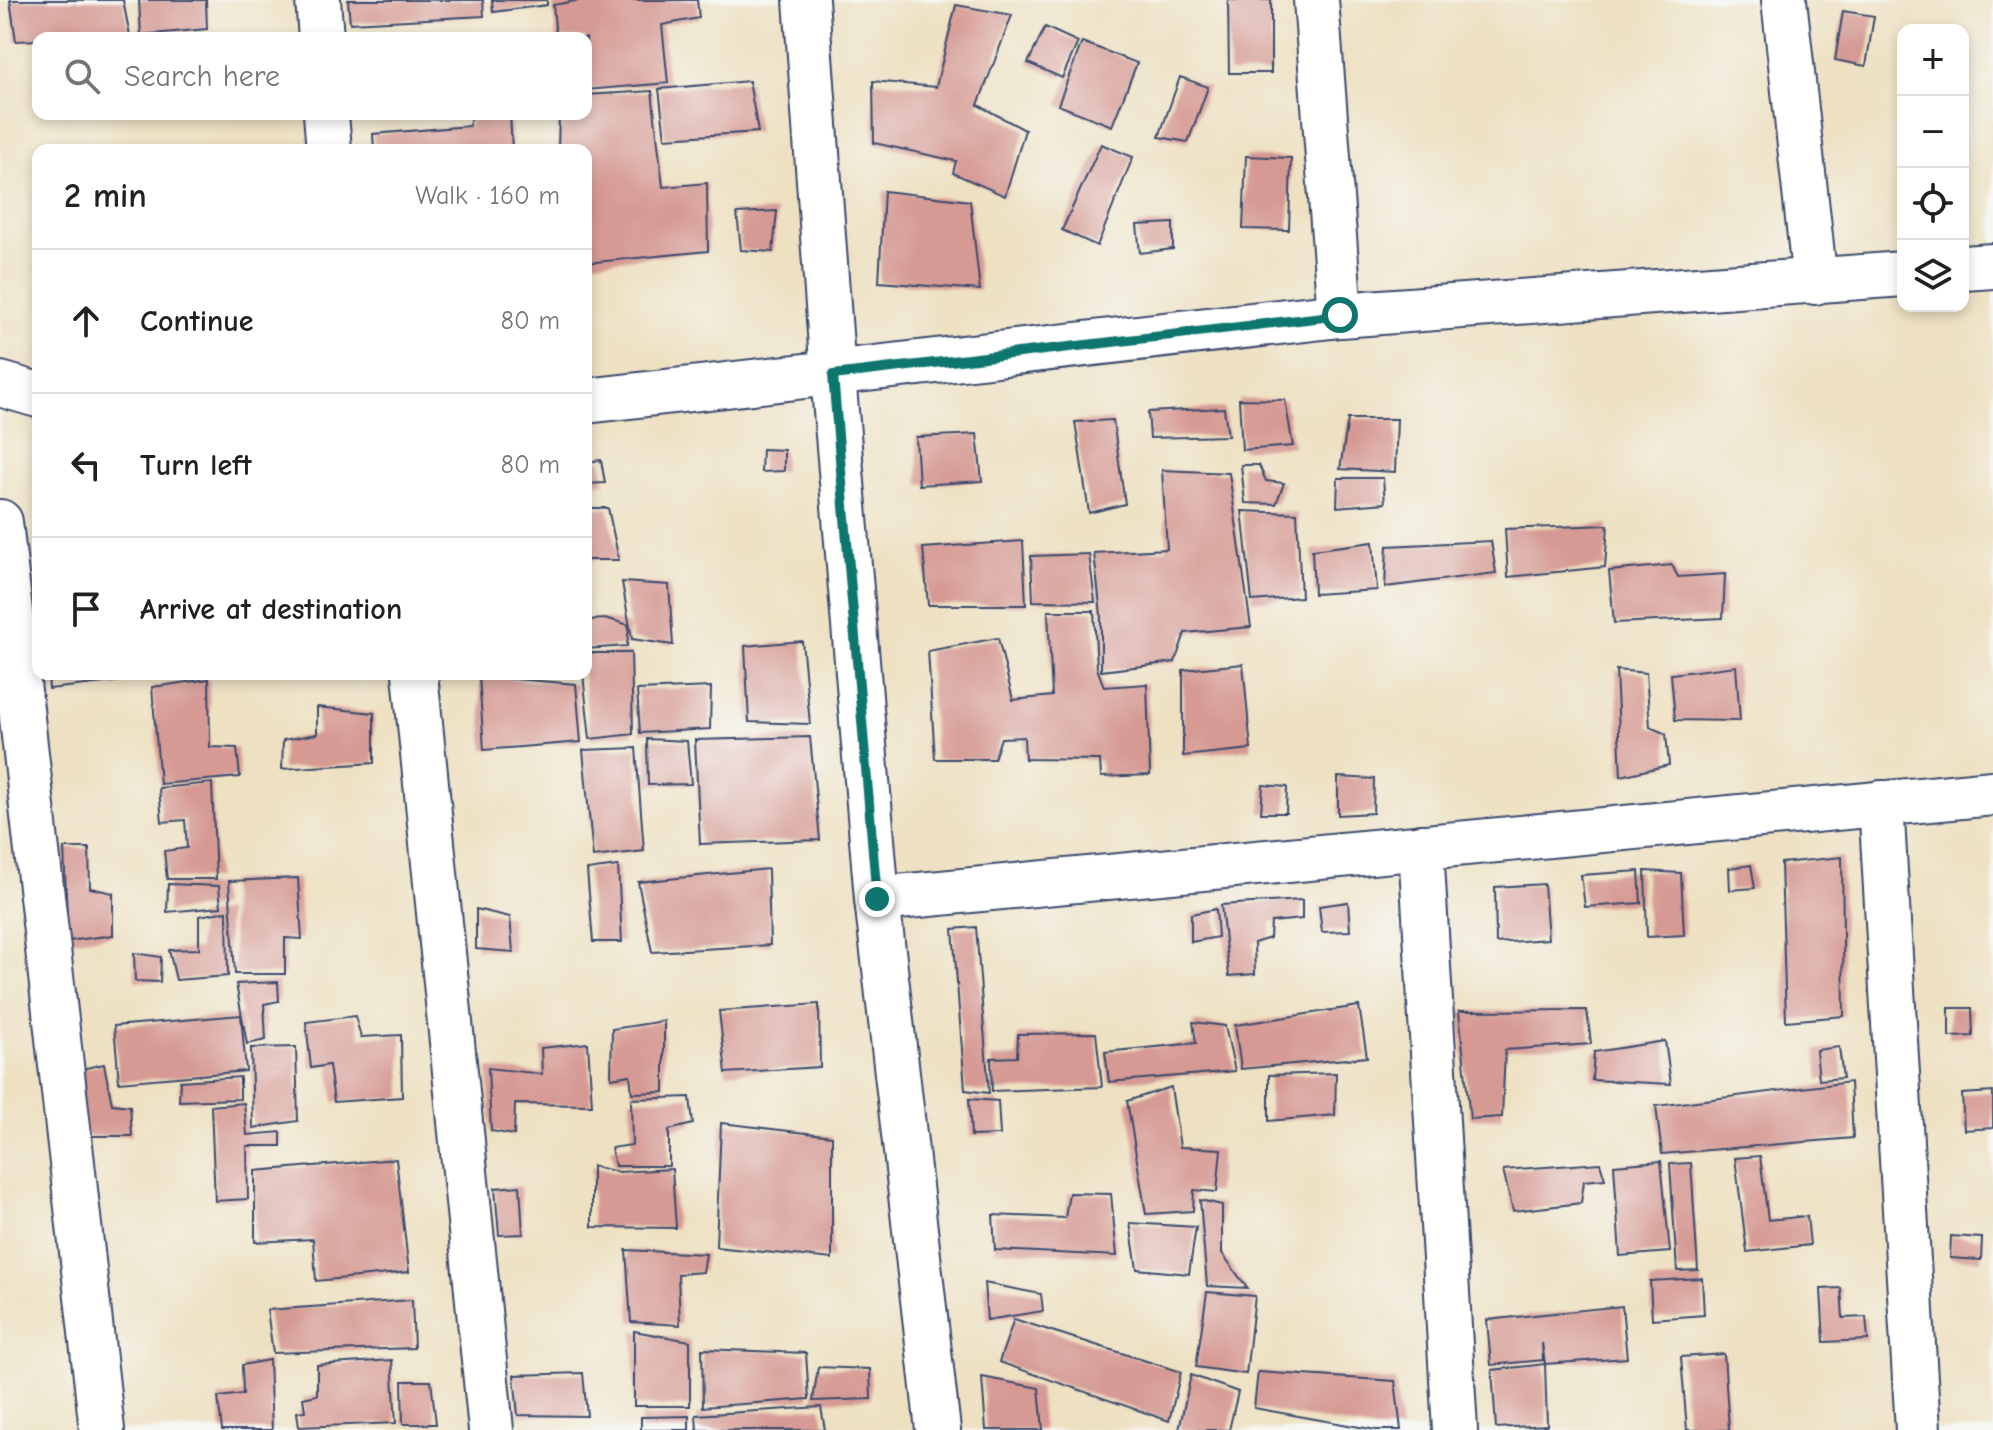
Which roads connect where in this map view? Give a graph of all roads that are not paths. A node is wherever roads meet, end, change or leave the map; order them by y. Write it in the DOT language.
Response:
graph roads {
  1 [pos="318,0"];
  2 [pos="806,0"];
  3 [pos="1316,0"];
  4 [pos="1784,0"];
  5 [pos="321,32"];
  6 [pos="326,120"];
  7 [pos="328,144"];
  8 [pos="1993,266"];
  9 [pos="1969,268"];
  10 [pos="1897,275"];
  11 [pos="1815,282"];
  12 [pos="1340,315"];
  13 [pos="833,375"];
  14 [pos="0,384"];
  15 [pos="32,393"];
  16 [pos="592,400"];
  17 [pos="0,522"];
  18 [pos="416,680"];
  19 [pos="1993,793"];
  20 [pos="1881,803"];
  21 [pos="1421,847"];
  22 [pos="877,899"];
  23 [pos="102,1430"];
  24 [pos="491,1430"];
  25 [pos="938,1430"];
  26 [pos="1455,1430"];
  27 [pos="1918,1430"];
  1 -- 5 [label="street"];
  2 -- 13 [label="street"];
  3 -- 12 [label="street"];
  4 -- 11 [label="street"];
  6 -- 7 [label="street"];
  8 -- 9 [label="street"];
  10 -- 11 [label="street"];
  11 -- 12 [label="street"];
  12 -- 13 [label="street"];
  13 -- 16 [label="street"];
  13 -- 22 [label="street"];
  14 -- 15 [label="street"];
  17 -- 23 [label="street"];
  18 -- 24 [label="street"];
  19 -- 20 [label="street"];
  20 -- 21 [label="street"];
  20 -- 27 [label="street"];
  21 -- 22 [label="street"];
  21 -- 26 [label="street"];
  22 -- 25 [label="street"];
}
